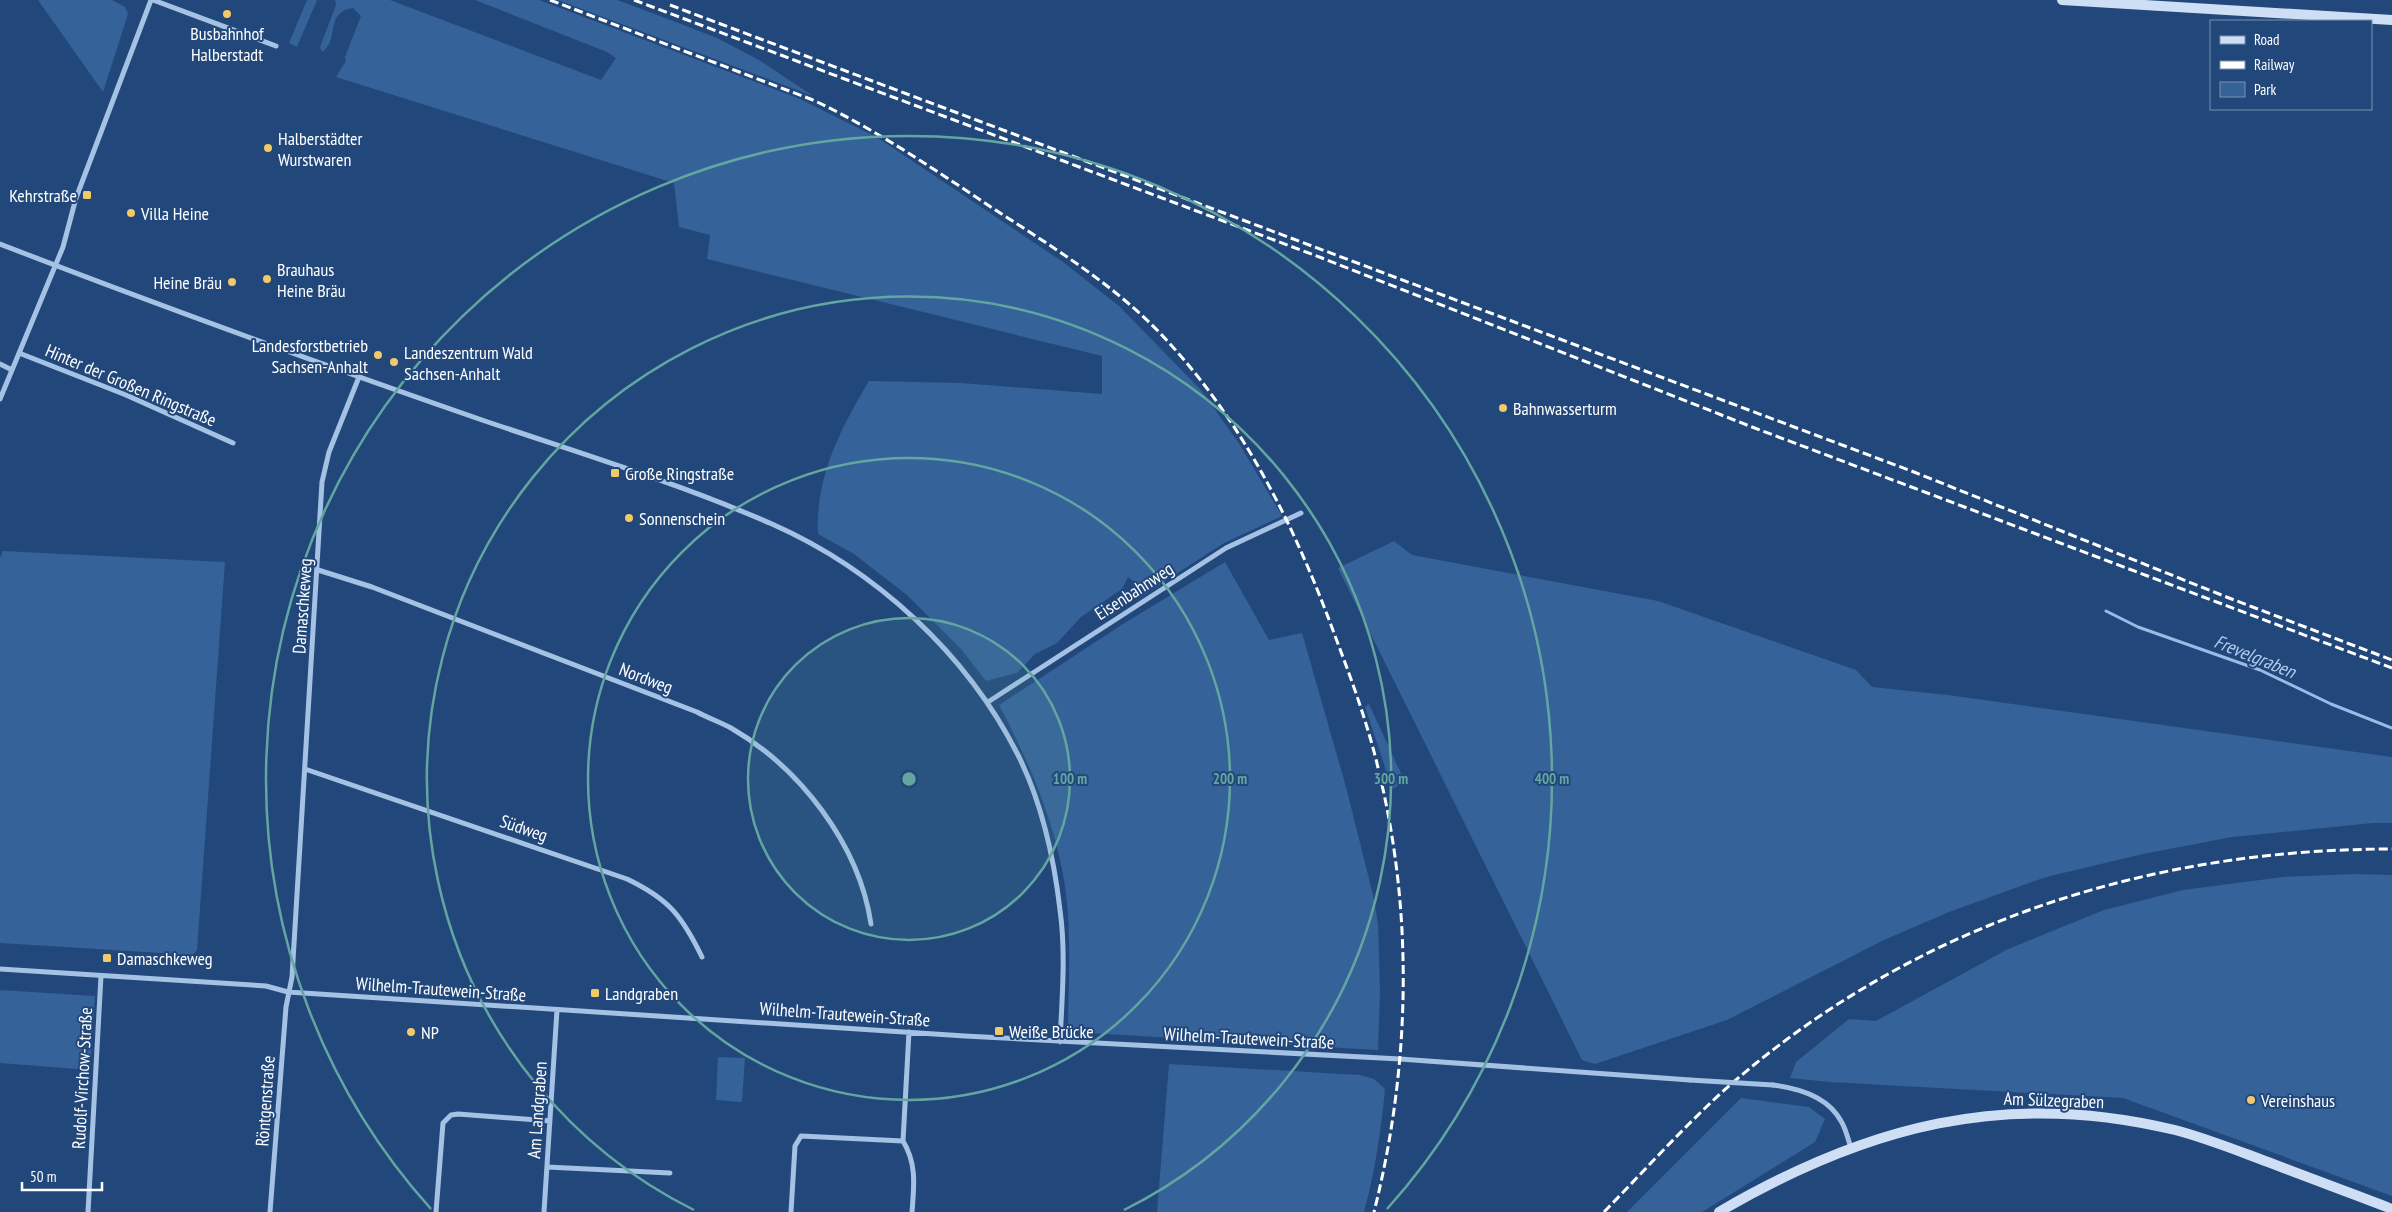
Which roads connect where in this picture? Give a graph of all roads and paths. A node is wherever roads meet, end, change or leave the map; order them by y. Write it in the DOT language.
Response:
graph roads {
  1 [pos="152,0"];
  2 [pos="2062,0"];
  3 [pos="2392,20"];
  4 [pos="276,46"];
  5 [pos="0,244"];
  6 [pos="55,266"];
  7 [pos="19,353"];
  8 [pos="0,364"];
  9 [pos="12,370"];
  10 [pos="358,377"];
  11 [pos="0,400"];
  12 [pos="232,443"];
  13 [pos="1301,513"];
  14 [pos="318,570"];
  15 [pos="988,702"];
  16 [pos="305,769"];
  17 [pos="871,924"];
  18 [pos="702,957"];
  19 [pos="0,969"];
  20 [pos="102,976"];
  21 [pos="288,992"];
  22 [pos="557,1010"];
  23 [pos="909,1032"];
  24 [pos="1060,1042"];
  25 [pos="550,1121"];
  26 [pos="903,1142"];
  27 [pos="1850,1148"];
  28 [pos="547,1167"];
  29 [pos="670,1173"];
  30 [pos="2392,1209"];
  31 [pos="88,1212"];
  32 [pos="270,1212"];
  33 [pos="436,1212"];
  34 [pos="544,1212"];
  35 [pos="791,1212"];
  36 [pos="912,1212"];
  37 [pos="1719,1212"];
  1 -- 4 [label="street"];
  1 -- 6 [label="street"];
  2 -- 3 [label="street"];
  5 -- 6 [label="street"];
  6 -- 7 [label="street"];
  6 -- 10 [label="street"];
  7 -- 9 [label="street"];
  7 -- 12 [label="street, Hinter der Großen Ringstraße"];
  8 -- 9 [label="street"];
  9 -- 11 [label="street"];
  10 -- 14 [label="street, Damaschkeweg"];
  10 -- 15 [label="street"];
  13 -- 15 [label="street, Eisenbahnweg"];
  14 -- 16 [label="street, Damaschkeweg"];
  14 -- 17 [label="street, Nordweg"];
  15 -- 24 [label="street"];
  16 -- 18 [label="street, Südweg"];
  16 -- 21 [label="street, Damaschkeweg"];
  19 -- 20 [label="street, Wilhelm-Trautewein-Straße"];
  20 -- 21 [label="street, Wilhelm-Trautewein-Straße"];
  20 -- 31 [label="street, Rudolf-Virchow-Straße"];
  21 -- 22 [label="street, Wilhelm-Trautewein-Straße"];
  21 -- 32 [label="street, Röntgenstraße"];
  22 -- 23 [label="street, Wilhelm-Trautewein-Straße"];
  22 -- 25 [label="street, Am Landgraben"];
  23 -- 24 [label="street, Wilhelm-Trautewein-Straße"];
  23 -- 26 [label="street"];
  24 -- 27 [label="street, Wilhelm-Trautewein-Straße, bridge"];
  25 -- 28 [label="street, Am Landgraben"];
  25 -- 33 [label="street"];
  26 -- 35 [label="street"];
  26 -- 36 [label="street"];
  27 -- 30 [label="street, Am Sülzegraben"];
  27 -- 37 [label="street, Am Sülzegraben"];
  28 -- 29 [label="street"];
  28 -- 34 [label="street, Am Landgraben"];
}
